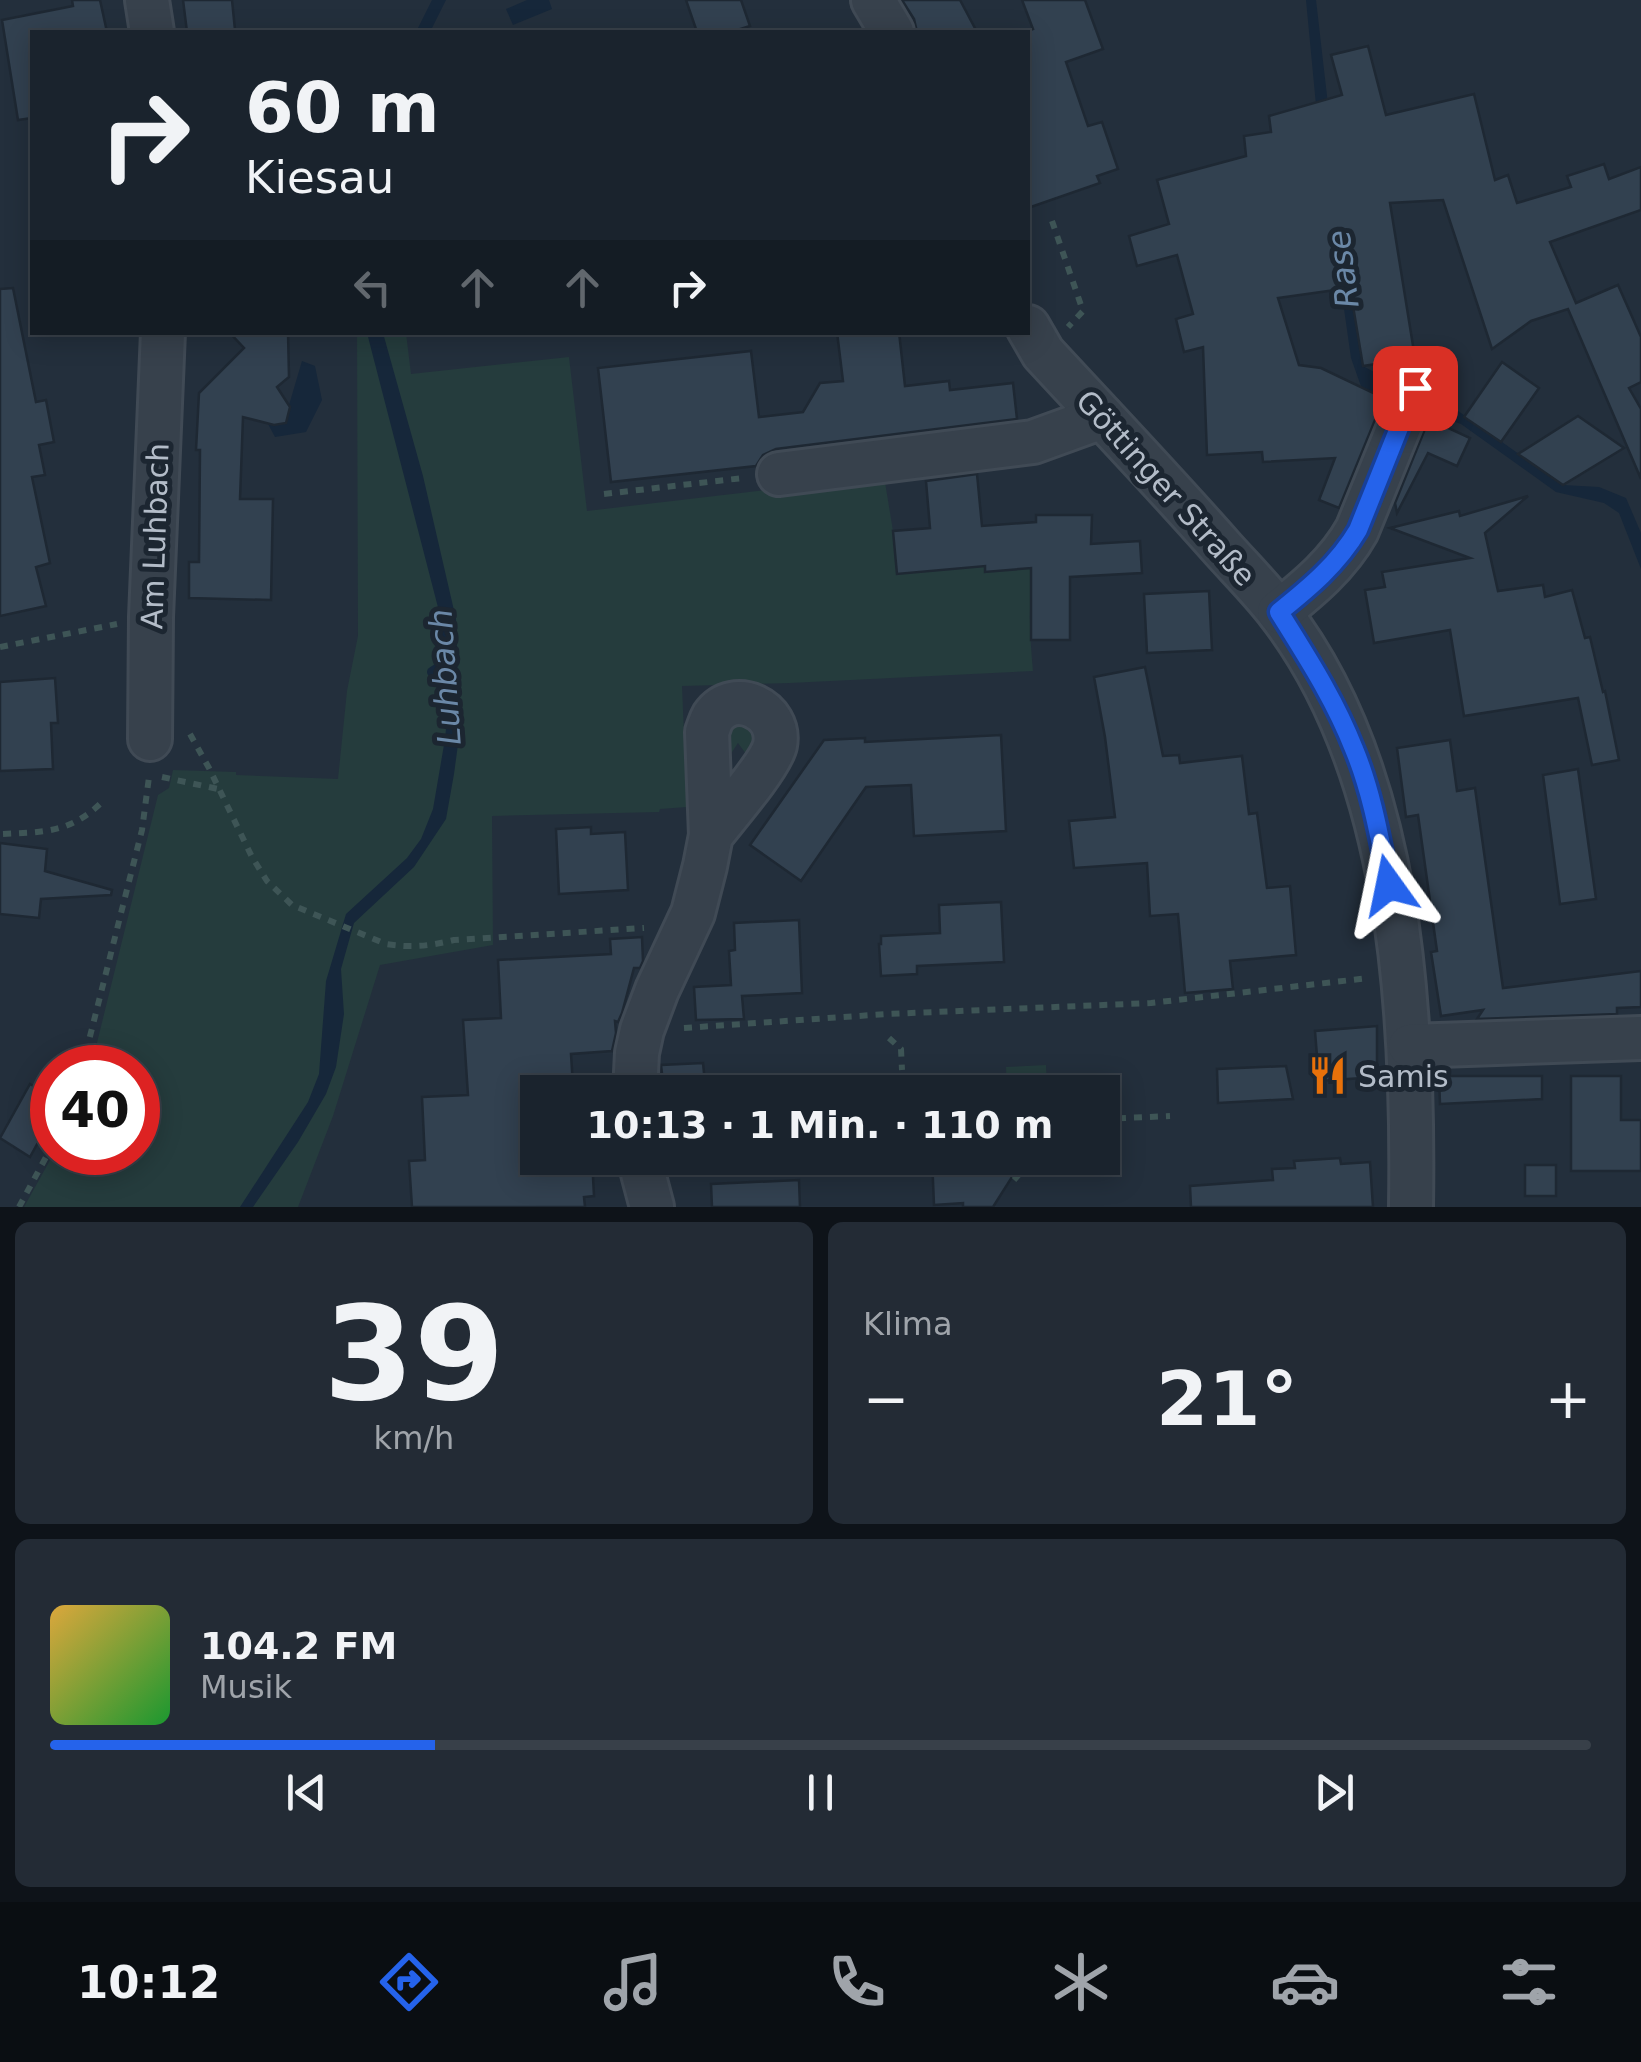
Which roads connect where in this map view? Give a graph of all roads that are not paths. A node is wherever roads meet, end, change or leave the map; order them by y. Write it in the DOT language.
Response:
graph roads {
  1 [pos="147,0"];
  2 [pos="873,0"];
  3 [pos="152,30"];
  4 [pos="891,30"];
  5 [pos="163,335"];
  6 [pos="1035,340"];
  7 [pos="1411,399"];
  8 [pos="1102,417"];
  9 [pos="779,474"];
  10 [pos="1279,612"];
  11 [pos="150,756"];
  12 [pos="711,835"];
  13 [pos="1641,1038"];
  14 [pos="1410,1046"];
  15 [pos="636,1075"];
  16 [pos="644,1175"];
  17 [pos="652,1207"];
  18 [pos="1411,1207"];
  1 -- 3 [label="street"];
  2 -- 4 [label="street"];
  5 -- 11 [label="street, Am Luhbach"];
  6 -- 8 [label="street, Göttinger Straße"];
  7 -- 10 [label="street"];
  8 -- 9 [label="street"];
  8 -- 10 [label="street, Göttinger Straße"];
  10 -- 14 [label="street, Göttinger Straße"];
  12 -- 15 [label="street"];
  13 -- 14 [label="street"];
  14 -- 18 [label="street, Göttinger Straße"];
  16 -- 17 [label="street"];
}
